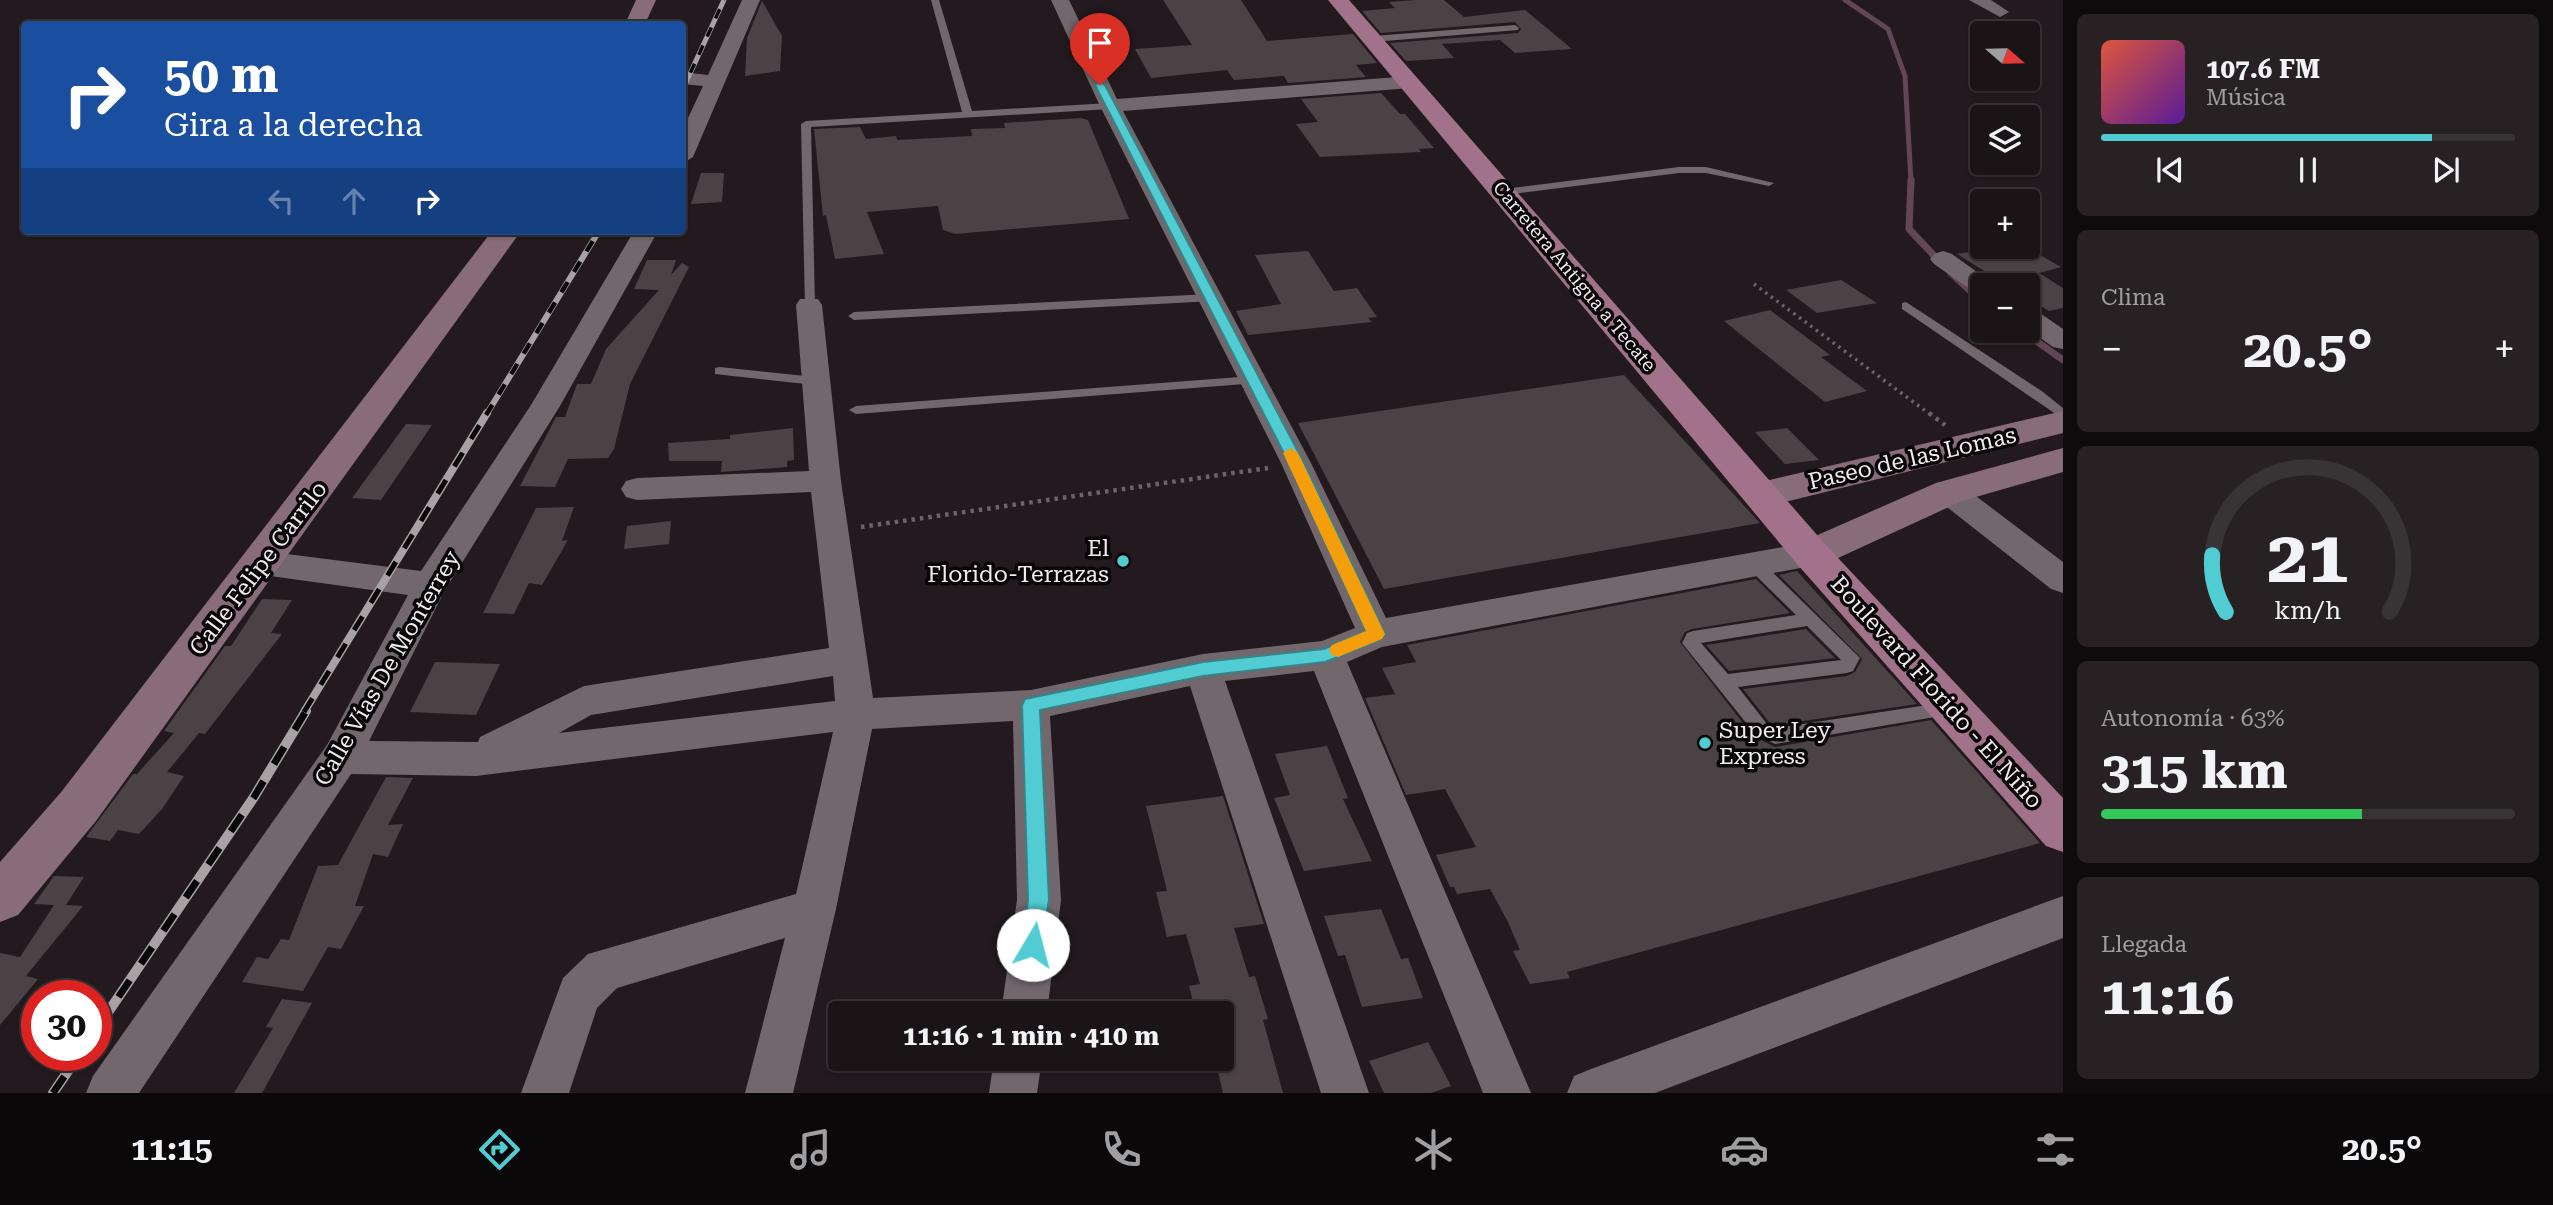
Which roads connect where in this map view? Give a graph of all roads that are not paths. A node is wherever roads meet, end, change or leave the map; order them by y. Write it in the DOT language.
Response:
graph roads {
  1 [pos="646,0"];
  2 [pos="751,0"];
  3 [pos="935,0"];
  4 [pos="1060,0"];
  5 [pos="1338,0"];
  6 [pos="1978,0"];
  7 [pos="2000,12"];
  8 [pos="636,21"];
  9 [pos="1514,28"];
  10 [pos="1373,39"];
  11 [pos="686,78"];
  12 [pos="717,82"];
  13 [pos="1410,82"];
  14 [pos="1110,106"];
  15 [pos="968,115"];
  16 [pos="686,148"];
  17 [pos="1769,183"];
  18 [pos="1503,192"];
  19 [pos="504,235"];
  20 [pos="644,235"];
  21 [pos="1943,259"];
  22 [pos="1970,277"];
  23 [pos="1210,298"];
  24 [pos="808,305"];
  25 [pos="1906,306"];
  26 [pos="854,316"];
  27 [pos="2040,325"];
  28 [pos="2063,341"];
  29 [pos="720,371"];
  30 [pos="1253,380"];
  31 [pos="815,381"];
  32 [pos="856,410"];
  33 [pos="2063,415"];
  34 [pos="2063,422"];
  35 [pos="1988,440"];
  36 [pos="2051,463"];
  37 [pos="825,481"];
  38 [pos="637,489"];
  39 [pos="1950,492"];
  40 [pos="1760,495"];
  41 [pos="1811,554"];
  42 [pos="263,563"];
  43 [pos="1753,563"];
  44 [pos="2063,580"];
  45 [pos="430,585"];
  46 [pos="1811,619"];
  47 [pos="1376,634"];
  48 [pos="1325,655"];
  49 [pos="850,659"];
  50 [pos="1203,669"];
  51 [pos="1724,682"];
  52 [pos="1031,705"];
  53 [pos="1950,709"];
  54 [pos="856,714"];
  55 [pos="341,757"];
  56 [pos="476,759"];
  57 [pos="2063,831"];
  58 [pos="0,899"];
  59 [pos="814,909"];
  60 [pos="2063,917"];
  61 [pos="1026,1001"];
  62 [pos="1016,1071"];
  63 [pos="110,1093"];
  64 [pos="545,1093"];
  65 [pos="769,1093"];
  66 [pos="1013,1093"];
  67 [pos="1345,1093"];
  68 [pos="1507,1093"];
  69 [pos="1591,1093"];
  1 -- 8 [label="street"];
  2 -- 12 [label="street"];
  3 -- 15 [label="lane"];
  4 -- 14 [label="street"];
  5 -- 10 [label="main road, Carretera Antigua a Tecate"];
  6 -- 7 [label="street"];
  9 -- 10 [label="lane"];
  10 -- 13 [label="main road, Carretera Antigua a Tecate"];
  11 -- 12 [label="street"];
  12 -- 16 [label="street"];
  13 -- 14 [label="street"];
  13 -- 18 [label="main road, Carretera Antigua a Tecate"];
  14 -- 15 [label="lane"];
  14 -- 23 [label="street"];
  15 -- 24 [label="lane"];
  17 -- 18 [label="lane"];
  18 -- 40 [label="main road, Carretera Antigua a Tecate"];
  19 -- 42 [label="street, Calle Felipe Carrilo"];
  20 -- 45 [label="street, Calle Vías De Monterrey"];
  21 -- 22 [label="street"];
  23 -- 26 [label="lane"];
  23 -- 30 [label="street"];
  24 -- 31 [label="street"];
  25 -- 33 [label="lane"];
  27 -- 28 [label="street"];
  29 -- 31 [label="lane"];
  30 -- 32 [label="lane"];
  30 -- 47 [label="street"];
  31 -- 37 [label="street"];
  34 -- 35 [label="street, Paseo de las Lomas"];
  35 -- 36 [label="street"];
  35 -- 40 [label="street, Paseo de las Lomas"];
  36 -- 39 [label="street, Paseo de las Lomas"];
  37 -- 38 [label="street"];
  37 -- 49 [label="street"];
  39 -- 41 [label="street, Paseo de las Lomas"];
  39 -- 44 [label="street"];
  40 -- 41 [label="main road, Carretera Antigua a Tecate"];
  41 -- 43 [label="street"];
  41 -- 53 [label="main road, Boulevard Florido - El Niño"];
  42 -- 45 [label="street"];
  42 -- 58 [label="street, Calle Felipe Carrilo"];
  43 -- 46 [label="lane"];
  43 -- 47 [label="street"];
  45 -- 55 [label="street, Calle Vías De Monterrey"];
  46 -- 51 [label="lane"];
  46 -- 51 [label="lane"];
  47 -- 48 [label="street"];
  48 -- 50 [label="street"];
  48 -- 68 [label="street"];
  49 -- 54 [label="street"];
  49 -- 56 [label="street"];
  50 -- 52 [label="street"];
  50 -- 67 [label="street"];
  51 -- 53 [label="lane"];
  52 -- 54 [label="street"];
  52 -- 61 [label="street"];
  53 -- 57 [label="main road, Boulevard Florido - El Niño"];
  54 -- 56 [label="street"];
  54 -- 59 [label="street"];
  55 -- 56 [label="street"];
  55 -- 63 [label="street, Calle Vías De Monterrey"];
  59 -- 64 [label="street"];
  59 -- 65 [label="street"];
  60 -- 69 [label="street"];
  62 -- 66 [label="street"];
}
